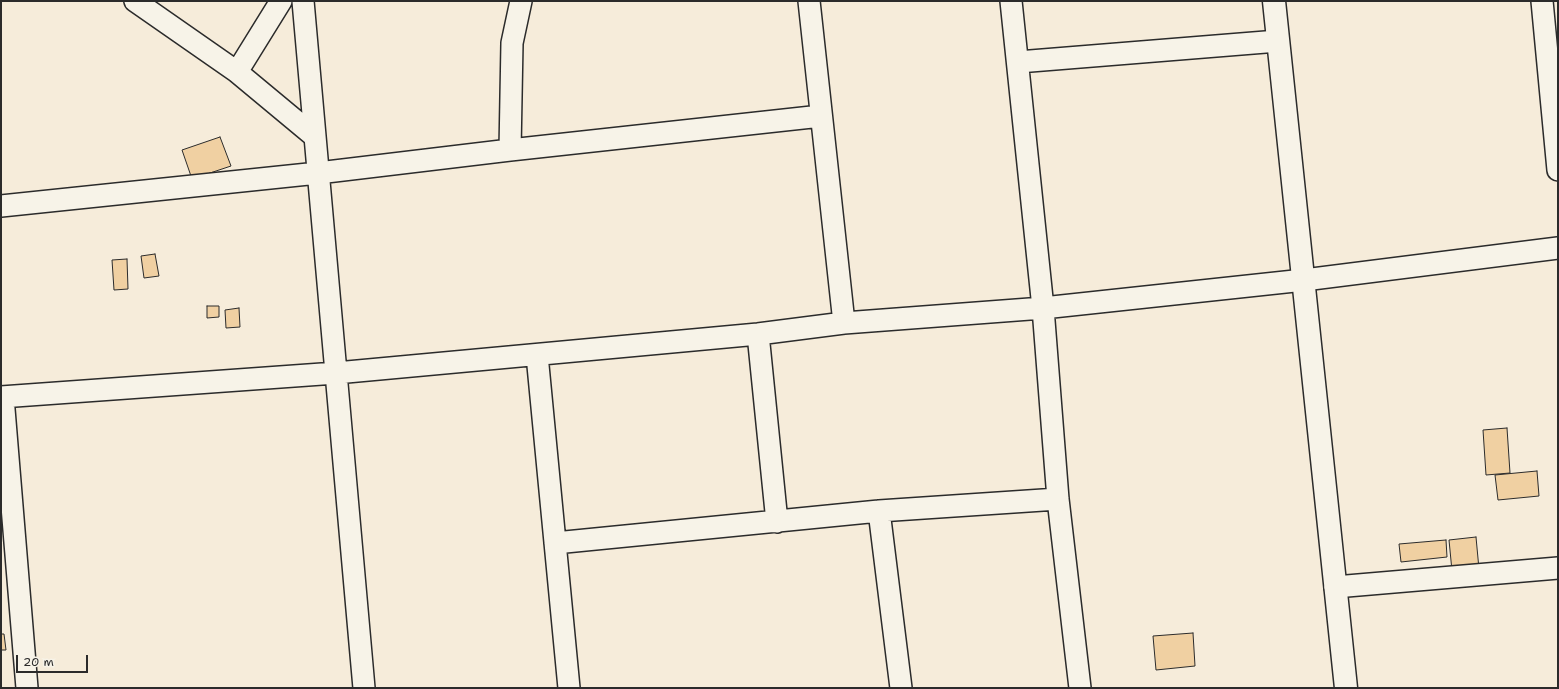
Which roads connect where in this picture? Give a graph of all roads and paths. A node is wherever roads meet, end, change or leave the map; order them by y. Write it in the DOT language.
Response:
graph roads {
  1 [pos="135,1"];
  2 [pos="282,1"];
  3 [pos="303,1"];
  4 [pos="521,1"];
  5 [pos="809,1"];
  6 [pos="1011,1"];
  7 [pos="1274,1"];
  8 [pos="1542,1"];
  9 [pos="1278,41"];
  10 [pos="1018,62"];
  11 [pos="237,72"];
  12 [pos="821,116"];
  13 [pos="314,136"];
  14 [pos="510,150"];
  15 [pos="1558,170"];
  16 [pos="318,173"];
  17 [pos="1,206"];
  18 [pos="1558,248"];
  19 [pos="1304,280"];
  20 [pos="1043,308"];
  21 [pos="844,323"];
  22 [pos="758,334"];
  23 [pos="537,355"];
  24 [pos="336,373"];
  25 [pos="2,397"];
  26 [pos="1058,499"];
  27 [pos="879,511"];
  28 [pos="777,522"];
  29 [pos="555,543"];
  30 [pos="1558,568"];
  31 [pos="1335,587"];
  32 [pos="27,688"];
  33 [pos="364,688"];
  34 [pos="568,688"];
  35 [pos="901,688"];
  36 [pos="1080,688"];
  37 [pos="1346,688"];
  1 -- 11 [label="street"];
  2 -- 11 [label="street"];
  3 -- 13 [label="street"];
  4 -- 14 [label="street"];
  5 -- 12 [label="street"];
  6 -- 10 [label="street"];
  7 -- 9 [label="street"];
  8 -- 15 [label="street"];
  9 -- 10 [label="street"];
  9 -- 19 [label="street"];
  10 -- 20 [label="street"];
  11 -- 13 [label="street"];
  12 -- 14 [label="street"];
  12 -- 21 [label="street"];
  13 -- 16 [label="street"];
  14 -- 16 [label="street"];
  16 -- 17 [label="street"];
  16 -- 24 [label="street"];
  18 -- 19 [label="street"];
  19 -- 20 [label="street"];
  19 -- 31 [label="street"];
  20 -- 21 [label="street"];
  20 -- 26 [label="street"];
  21 -- 22 [label="street"];
  22 -- 23 [label="street"];
  22 -- 28 [label="street"];
  23 -- 24 [label="street"];
  23 -- 29 [label="street"];
  24 -- 25 [label="street"];
  24 -- 33 [label="street"];
  25 -- 32 [label="street"];
  26 -- 27 [label="street"];
  26 -- 36 [label="street"];
  27 -- 28 [label="street"];
  27 -- 35 [label="street"];
  28 -- 29 [label="street"];
  29 -- 34 [label="street"];
  30 -- 31 [label="street"];
  31 -- 37 [label="street"];
}
